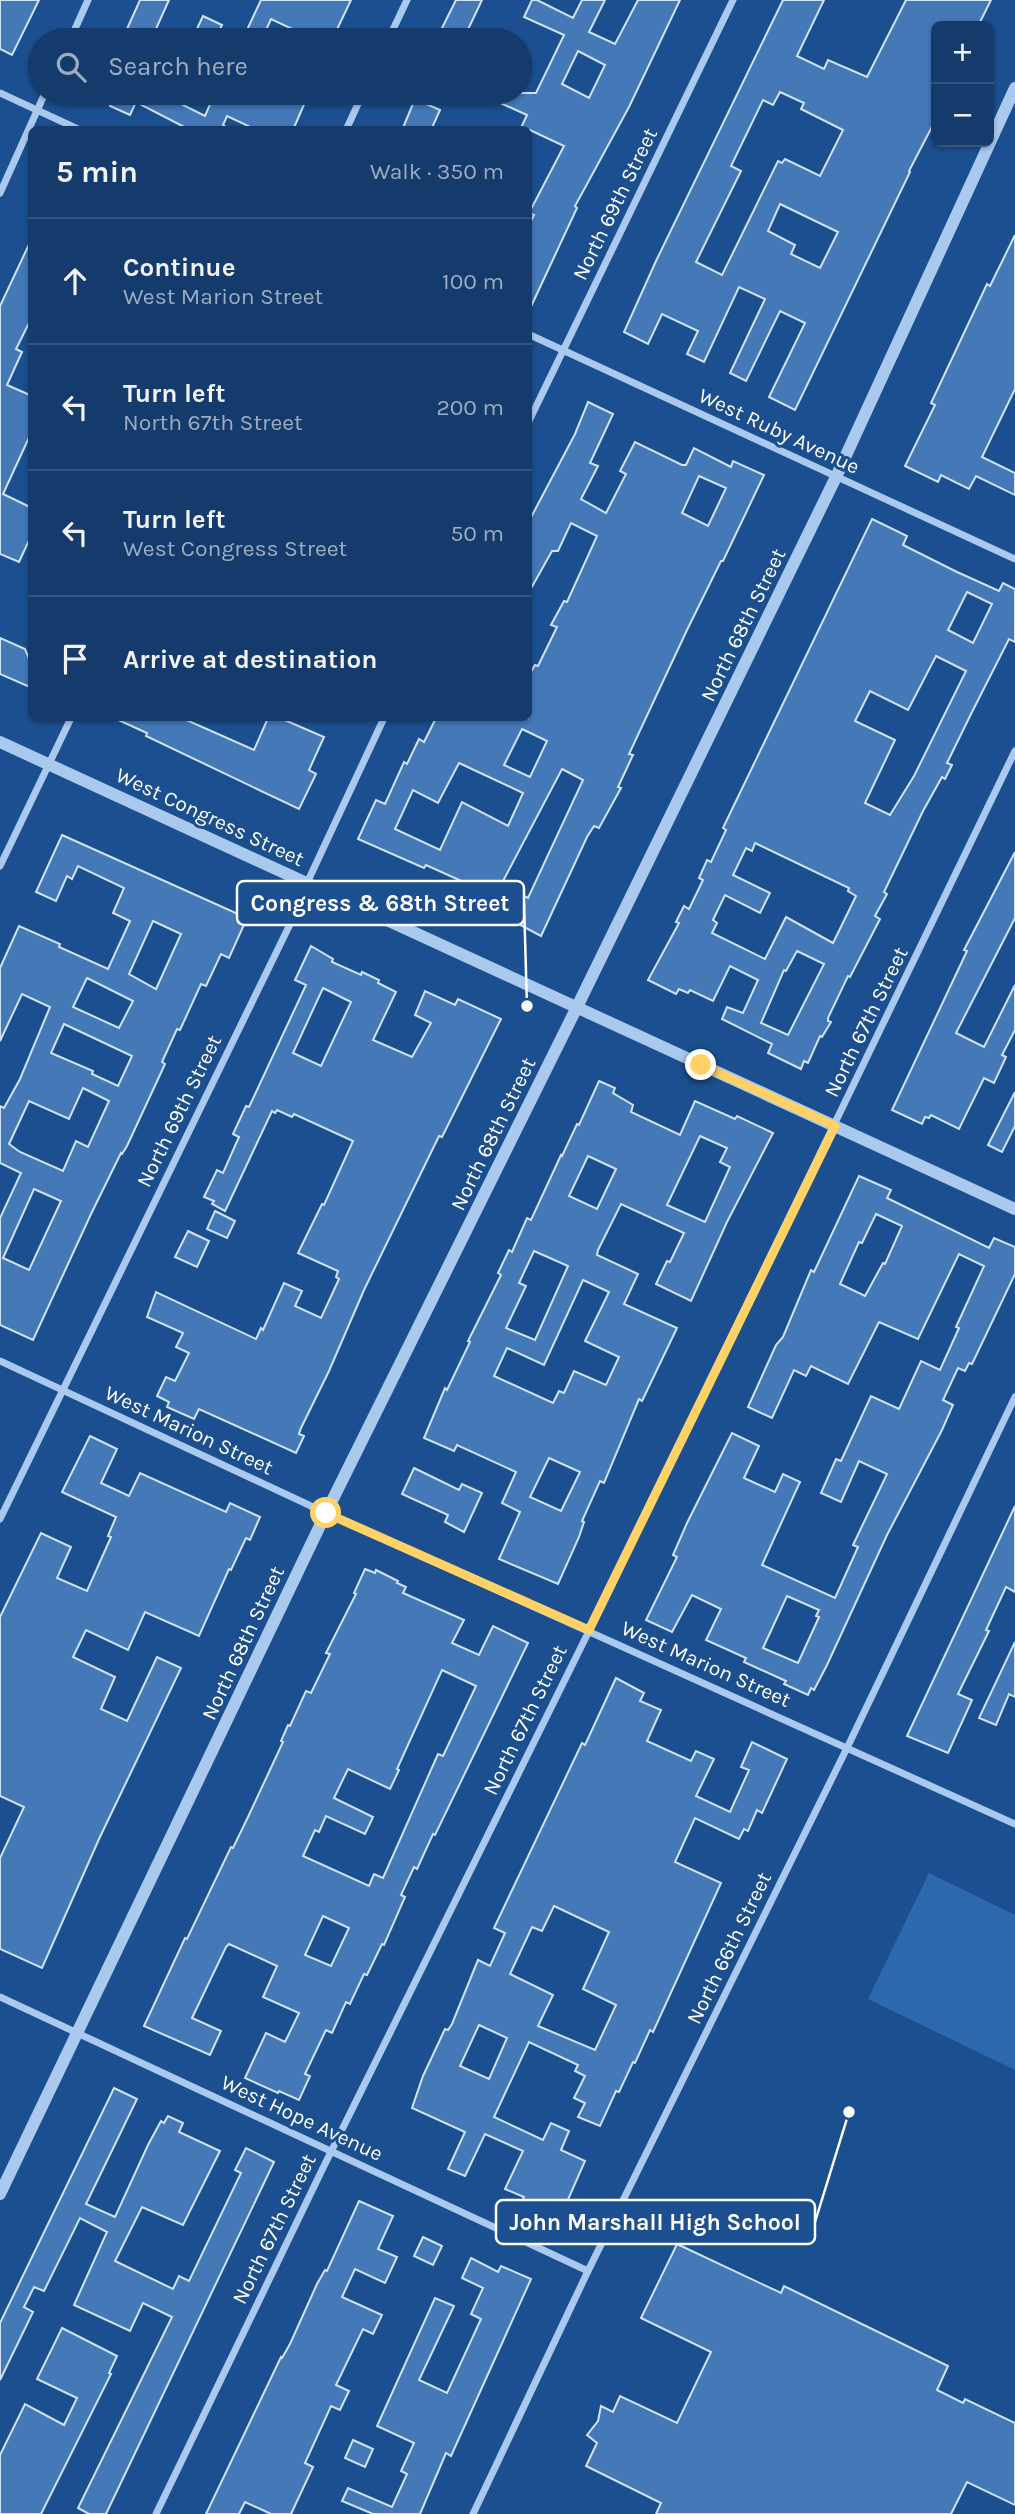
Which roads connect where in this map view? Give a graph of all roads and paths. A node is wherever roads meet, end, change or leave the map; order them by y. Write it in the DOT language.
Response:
graph roads {
  1 [pos="88,0"];
  2 [pos="407,0"];
  3 [pos="733,0"];
  4 [pos="75,28"];
  5 [pos="394,28"];
  6 [pos="1015,88"];
  7 [pos="0,93"];
  8 [pos="39,105"];
  9 [pos="357,105"];
  10 [pos="37,110"];
  11 [pos="30,126"];
  12 [pos="71,126"];
  13 [pos="348,126"];
  14 [pos="28,130"];
  15 [pos="0,193"];
  16 [pos="532,336"];
  17 [pos="564,349"];
  18 [pos="532,415"];
  19 [pos="836,477"];
  20 [pos="1015,559"];
  21 [pos="70,721"];
  22 [pos="383,721"];
  23 [pos="0,742"];
  24 [pos="1015,751"];
  25 [pos="49,764"];
  26 [pos="0,866"];
  27 [pos="307,883"];
  28 [pos="576,1009"];
  29 [pos="835,1126"];
  30 [pos="1015,1209"];
  31 [pos="0,1361"];
  32 [pos="62,1390"];
  33 [pos="1015,1397"];
  34 [pos="326,1513"];
  35 [pos="0,1519"];
  36 [pos="589,1630"];
  37 [pos="847,1748"];
  38 [pos="1015,1824"];
  39 [pos="0,1997"];
  40 [pos="78,2034"];
  41 [pos="331,2151"];
  42 [pos="0,2194"];
  43 [pos="588,2271"];
  44 [pos="156,2514"];
  45 [pos="473,2514"];
  1 -- 4 [label="street"];
  2 -- 5 [label="street"];
  3 -- 17 [label="street, North 69th Street"];
  6 -- 19 [label="street, North 68th Street"];
  7 -- 10 [label="street"];
  8 -- 10 [label="street"];
  9 -- 13 [label="street"];
  10 -- 11 [label="street"];
  10 -- 12 [label="street"];
  14 -- 15 [label="street"];
  16 -- 17 [label="street, West Ruby Avenue"];
  17 -- 18 [label="street, North 69th Street"];
  17 -- 19 [label="street, West Ruby Avenue"];
  19 -- 20 [label="street, West Ruby Avenue"];
  19 -- 28 [label="street, North 68th Street"];
  21 -- 25 [label="street"];
  22 -- 27 [label="street, North 69th Street"];
  23 -- 25 [label="street, West Congress Street"];
  24 -- 29 [label="street, North 67th Street"];
  25 -- 26 [label="street"];
  25 -- 27 [label="street, West Congress Street"];
  27 -- 28 [label="street, West Congress Street"];
  27 -- 32 [label="street, North 69th Street"];
  28 -- 29 [label="street, West Congress Street"];
  28 -- 34 [label="street, North 68th Street"];
  29 -- 30 [label="street, West Congress Street"];
  29 -- 36 [label="street, North 67th Street"];
  31 -- 32 [label="street, West Marion Street"];
  32 -- 34 [label="street, West Marion Street"];
  32 -- 35 [label="street, North 69th Street"];
  33 -- 37 [label="street, North 66th Street"];
  34 -- 36 [label="street, West Marion Street"];
  34 -- 40 [label="street, North 68th Street"];
  36 -- 37 [label="street, West Marion Street"];
  36 -- 41 [label="street, North 67th Street"];
  37 -- 38 [label="street, West Marion Street"];
  37 -- 43 [label="street, North 66th Street"];
  39 -- 40 [label="street, West Hope Avenue"];
  40 -- 41 [label="street, West Hope Avenue"];
  40 -- 42 [label="street, North 68th Street"];
  41 -- 43 [label="street, West Hope Avenue"];
  41 -- 44 [label="street, North 67th Street"];
  43 -- 45 [label="street, North 66th Street"];
}
